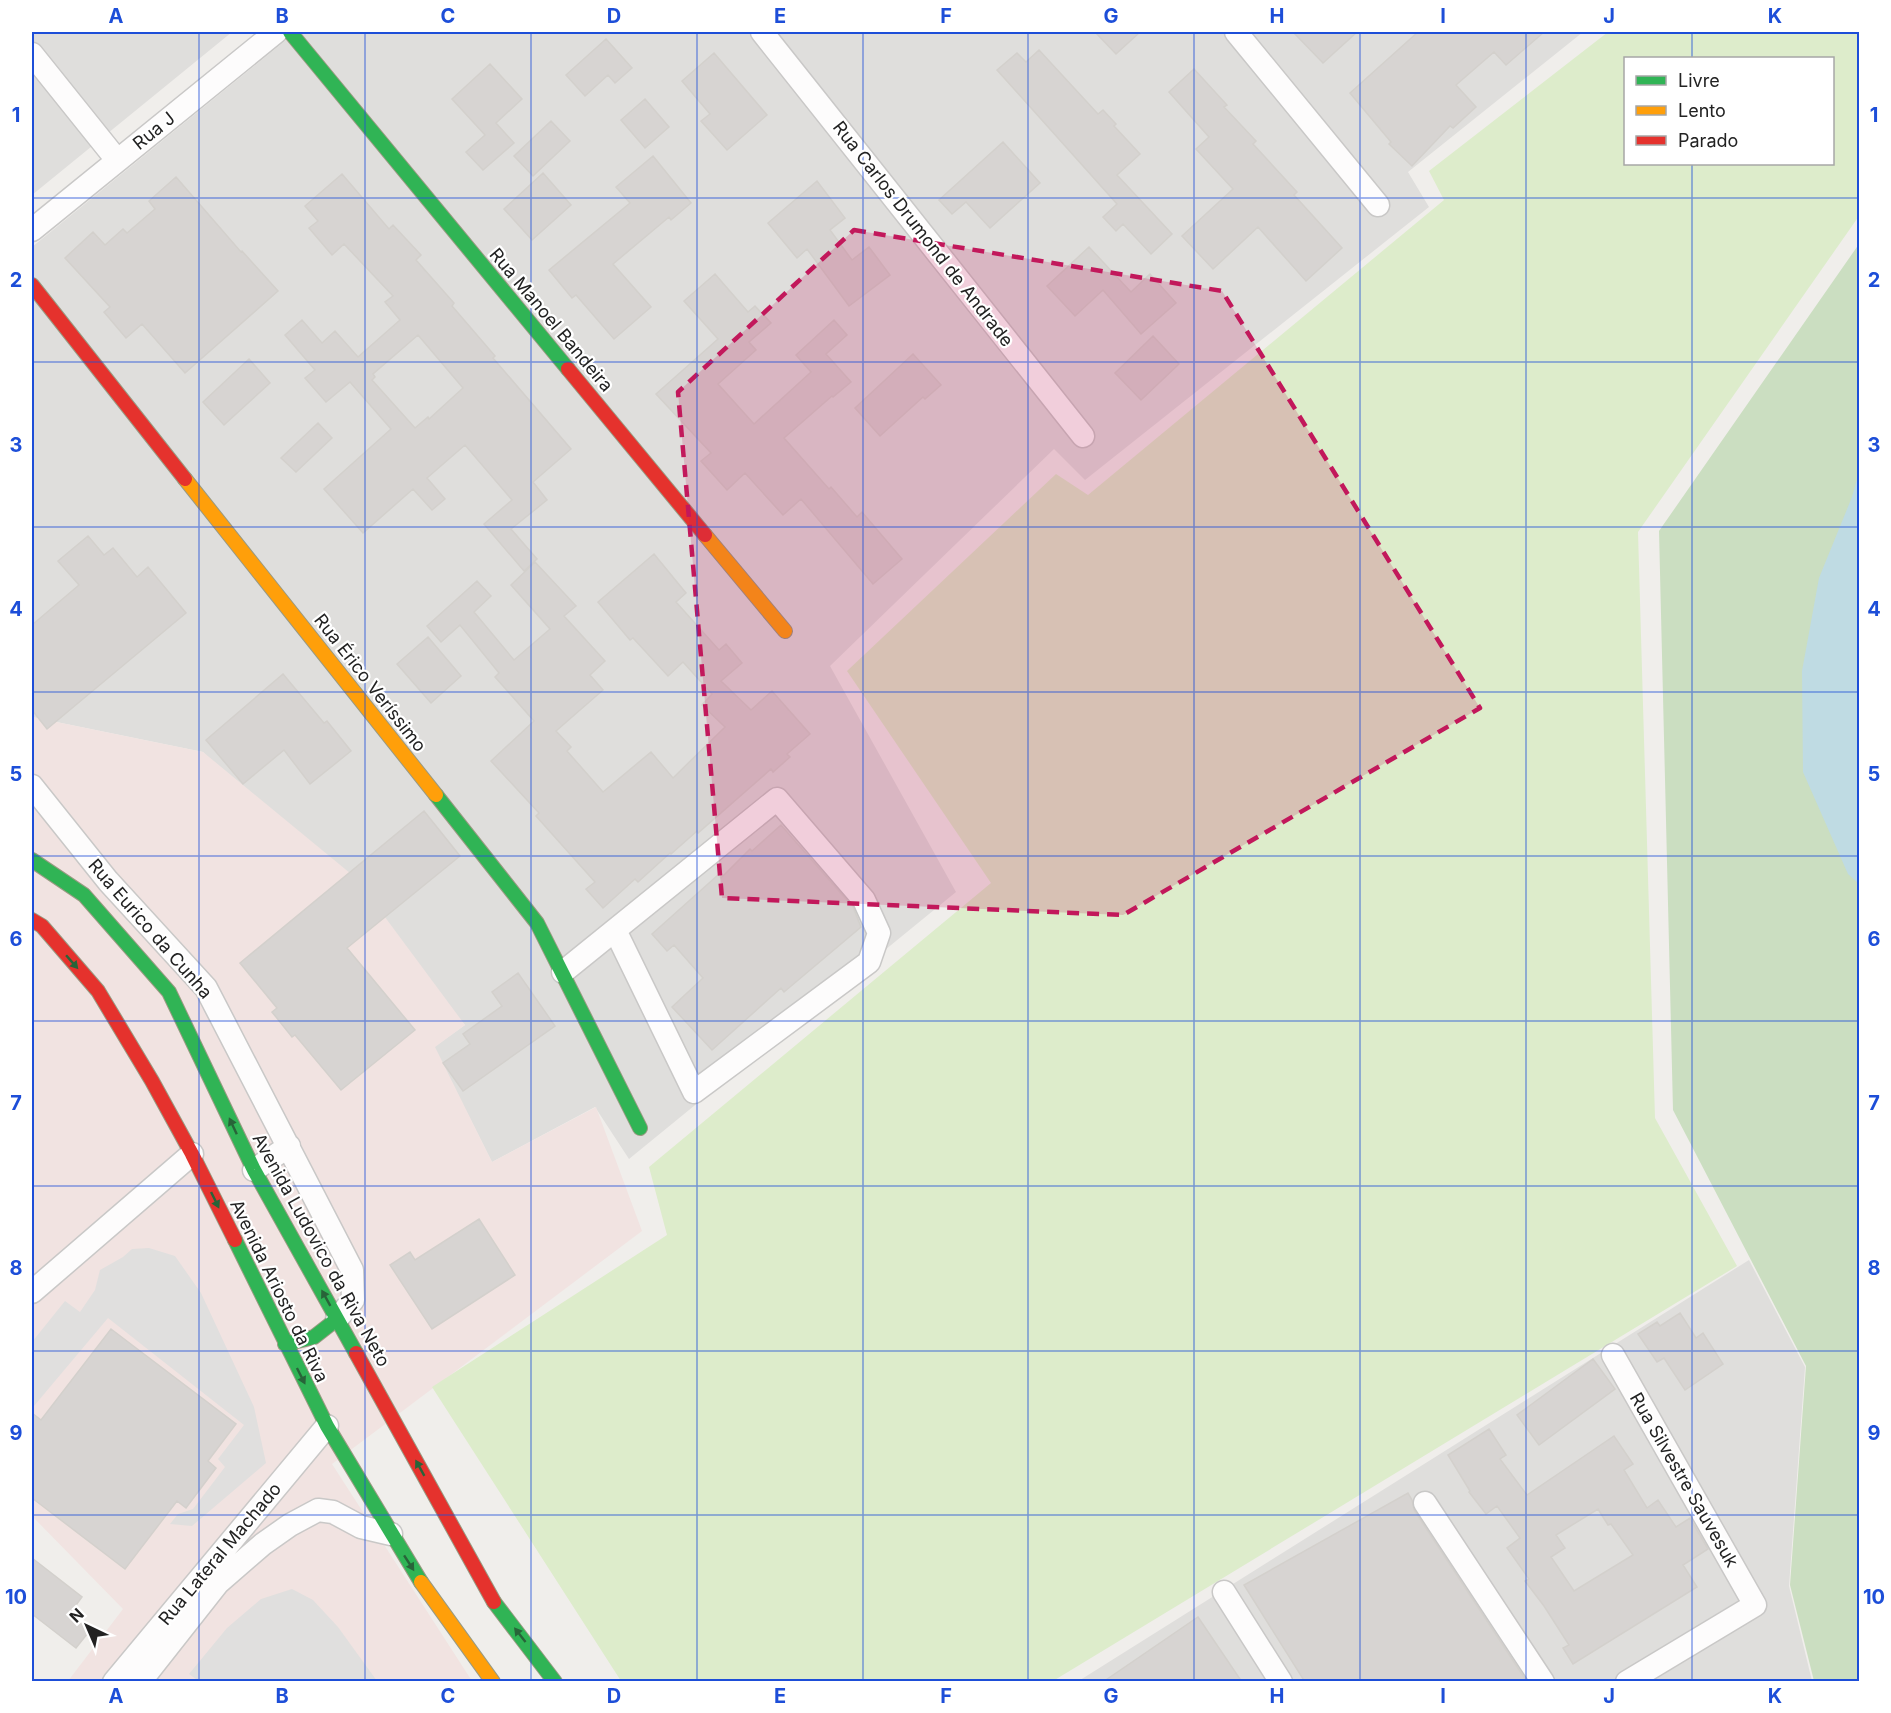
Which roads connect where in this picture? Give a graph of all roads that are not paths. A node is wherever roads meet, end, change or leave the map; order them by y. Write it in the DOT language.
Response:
graph roads {
  1 [pos="276,32"];
  2 [pos="290,32"];
  3 [pos="762,32"];
  4 [pos="1236,32"];
  5 [pos="32,54"];
  6 [pos="117,160"];
  7 [pos="1378,205"];
  8 [pos="32,230"];
  9 [pos="32,285"];
  10 [pos="1083,436"];
  11 [pos="785,631"];
  12 [pos="32,786"];
  13 [pos="32,860"];
  14 [pos="108,881"];
  15 [pos="84,895"];
  16 [pos="32,920"];
  17 [pos="615,930"];
  18 [pos="563,972"];
  19 [pos="640,1128"];
  20 [pos="289,1146"];
  21 [pos="192,1154"];
  22 [pos="254,1170"];
  23 [pos="32,1292"];
  24 [pos="338,1319"];
  25 [pos="285,1344"];
  26 [pos="1613,1355"];
  27 [pos="327,1426"];
  28 [pos="1425,1503"];
  29 [pos="391,1534"];
  30 [pos="1224,1592"];
  31 [pos="114,1682"];
  32 [pos="140,1682"];
  33 [pos="493,1682"];
  34 [pos="555,1682"];
  35 [pos="1281,1682"];
  36 [pos="1543,1682"];
  37 [pos="1627,1682"];
  1 -- 6 [label="street, Rua J"];
  2 -- 11 [label="street, Rua Manoel Bandeira"];
  3 -- 10 [label="street, Rua Carlos Drumond de Andrade"];
  4 -- 7 [label="street"];
  5 -- 6 [label="street"];
  6 -- 8 [label="street, Rua J"];
  9 -- 18 [label="street, Rua Érico Veríssimo"];
  12 -- 14 [label="street, Rua Eurico da Cunha"];
  13 -- 15 [label="street, Avenida Ludovico da Riva Neto"];
  14 -- 15 [label="street"];
  14 -- 20 [label="street, Rua Eurico da Cunha"];
  22 -- 15 [label="street, Avenida Ludovico da Riva Neto, one-way"];
  16 -- 21 [label="street, Avenida Ariosto da Riva, one-way"];
  17 -- 17 [label="street"];
  17 -- 18 [label="street"];
  18 -- 19 [label="street, Rua Érico Veríssimo"];
  20 -- 22 [label="street"];
  20 -- 24 [label="street, Rua Eurico da Cunha"];
  21 -- 23 [label="street"];
  21 -- 25 [label="street, Avenida Ariosto da Riva, one-way"];
  24 -- 22 [label="street, Avenida Ludovico da Riva Neto, one-way"];
  24 -- 25 [label="street"];
  34 -- 24 [label="street, Avenida Ludovico da Riva Neto, one-way"];
  25 -- 27 [label="street, Avenida Ariosto da Riva, one-way"];
  26 -- 37 [label="street, Rua Silvestre Sauvesuk"];
  27 -- 29 [label="street, Avenida Ariosto da Riva"];
  27 -- 31 [label="street, Rua Lateral Machado"];
  28 -- 36 [label="street"];
  29 -- 32 [label="street"];
  29 -- 33 [label="street, Avenida Ariosto da Riva, one-way"];
  30 -- 35 [label="street"];
}
